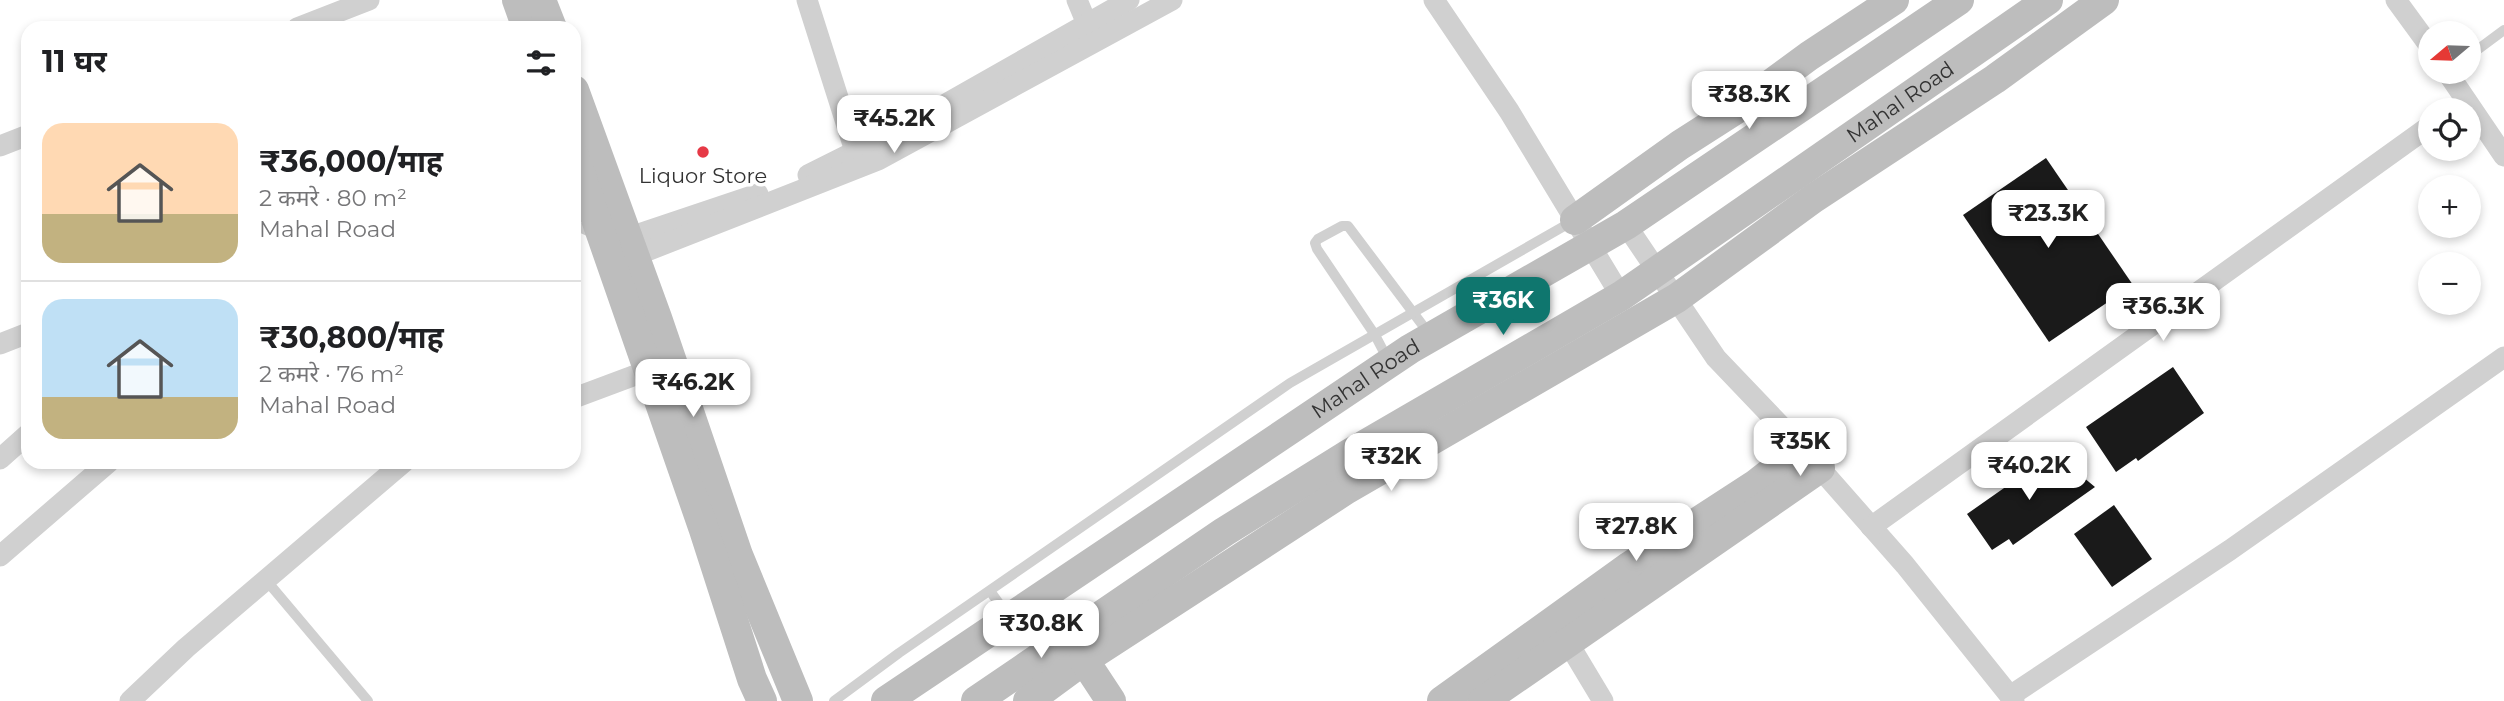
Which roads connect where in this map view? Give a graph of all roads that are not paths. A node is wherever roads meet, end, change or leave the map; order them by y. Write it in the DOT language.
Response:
graph roads {
  1 [pos="369,0"];
  2 [pos="517,0"];
  3 [pos="541,0"];
  4 [pos="807,0"];
  5 [pos="1077,0"];
  6 [pos="1129,0"];
  7 [pos="1172,0"];
  8 [pos="1434,0"];
  9 [pos="1894,0"];
  10 [pos="1959,0"];
  11 [pos="2048,0"];
  12 [pos="2104,0"];
  13 [pos="2396,0"];
  14 [pos="311,21"];
  15 [pos="524,21"];
  16 [pos="549,21"];
  17 [pos="1087,24"];
  18 [pos="2418,30"];
  19 [pos="2504,30"];
  20 [pos="2482,46"];
  21 [pos="581,112"];
  22 [pos="2481,130"];
  23 [pos="2418,134"];
  24 [pos="21,138"];
  25 [pos="0,146"];
  26 [pos="855,151"];
  27 [pos="2504,156"];
  28 [pos="581,171"];
  29 [pos="1575,220"];
  30 [pos="1626,225"];
  31 [pos="581,228"];
  32 [pos="622,244"];
  33 [pos="1590,247"];
  34 [pos="1658,271"];
  35 [pos="1621,296"];
  36 [pos="1677,298"];
  37 [pos="1422,325"];
  38 [pos="1375,335"];
  39 [pos="21,336"];
  40 [pos="0,344"];
  41 [pos="2504,357"];
  42 [pos="1390,362"];
  43 [pos="649,370"];
  44 [pos="581,395"];
  45 [pos="21,440"];
  46 [pos="1811,458"];
  47 [pos="0,459"];
  48 [pos="101,469"];
  49 [pos="396,469"];
  50 [pos="1871,527"];
  51 [pos="1191,554"];
  52 [pos="0,556"];
  53 [pos="266,580"];
  54 [pos="1208,580"];
  55 [pos="990,590"];
  56 [pos="1009,619"];
  57 [pos="1567,641"];
  58 [pos="1084,660"];
  59 [pos="2012,699"];
  60 [pos="130,701"];
  61 [pos="368,701"];
  62 [pos="762,701"];
  63 [pos="798,701"];
  64 [pos="834,701"];
  65 [pos="886,701"];
  66 [pos="976,701"];
  67 [pos="1028,701"];
  68 [pos="1111,701"];
  69 [pos="1442,701"];
  70 [pos="1483,701"];
  71 [pos="1603,701"];
  1 -- 14 [label="street"];
  2 -- 15 [label="main road"];
  3 -- 16 [label="main road"];
  4 -- 26 [label="street"];
  5 -- 17 [label="street"];
  6 -- 17 [label="street"];
  7 -- 32 [label="street"];
  8 -- 29 [label="street"];
  9 -- 29 [label="main road"];
  10 -- 30 [label="main road, Mahal Road"];
  11 -- 34 [label="main road, Mahal Road"];
  12 -- 36 [label="main road"];
  13 -- 18 [label="street"];
  17 -- 26 [label="street"];
  19 -- 20 [label="lane"];
  21 -- 32 [label="main road"];
  22 -- 27 [label="street"];
  23 -- 50 [label="street"];
  24 -- 25 [label="street"];
  26 -- 32 [label="street"];
  28 -- 32 [label="main road"];
  29 -- 33 [label="street"];
  29 -- 37 [label="lane"];
  30 -- 33 [label="main road, Mahal Road"];
  30 -- 34 [label="street"];
  31 -- 32 [label="lane"];
  32 -- 43 [label="main road"];
  32 -- 63 [label="main road"];
  33 -- 35 [label="street"];
  33 -- 37 [label="main road, Mahal Road"];
  34 -- 35 [label="main road, Mahal Road"];
  34 -- 36 [label="street"];
  35 -- 51 [label="main road, Mahal Road"];
  36 -- 46 [label="street"];
  36 -- 54 [label="main road"];
  37 -- 38 [label="lane"];
  37 -- 38 [label="lane"];
  37 -- 42 [label="main road, Mahal Road"];
  38 -- 42 [label="lane"];
  38 -- 55 [label="lane"];
  39 -- 40 [label="street"];
  41 -- 59 [label="street"];
  42 -- 56 [label="main road, Mahal Road"];
  43 -- 44 [label="street"];
  43 -- 62 [label="main road"];
  45 -- 47 [label="street"];
  46 -- 50 [label="street"];
  46 -- 57 [label="main road"];
  46 -- 69 [label="main road"];
  48 -- 52 [label="street"];
  49 -- 53 [label="street"];
  50 -- 59 [label="street"];
  51 -- 54 [label="main road"];
  51 -- 66 [label="main road, Mahal Road"];
  53 -- 60 [label="street"];
  53 -- 61 [label="lane"];
  54 -- 58 [label="main road"];
  55 -- 56 [label="lane"];
  55 -- 64 [label="lane"];
  56 -- 65 [label="main road, Mahal Road"];
  57 -- 70 [label="main road"];
  57 -- 71 [label="street"];
  58 -- 67 [label="main road"];
  58 -- 68 [label="main road"];
}
